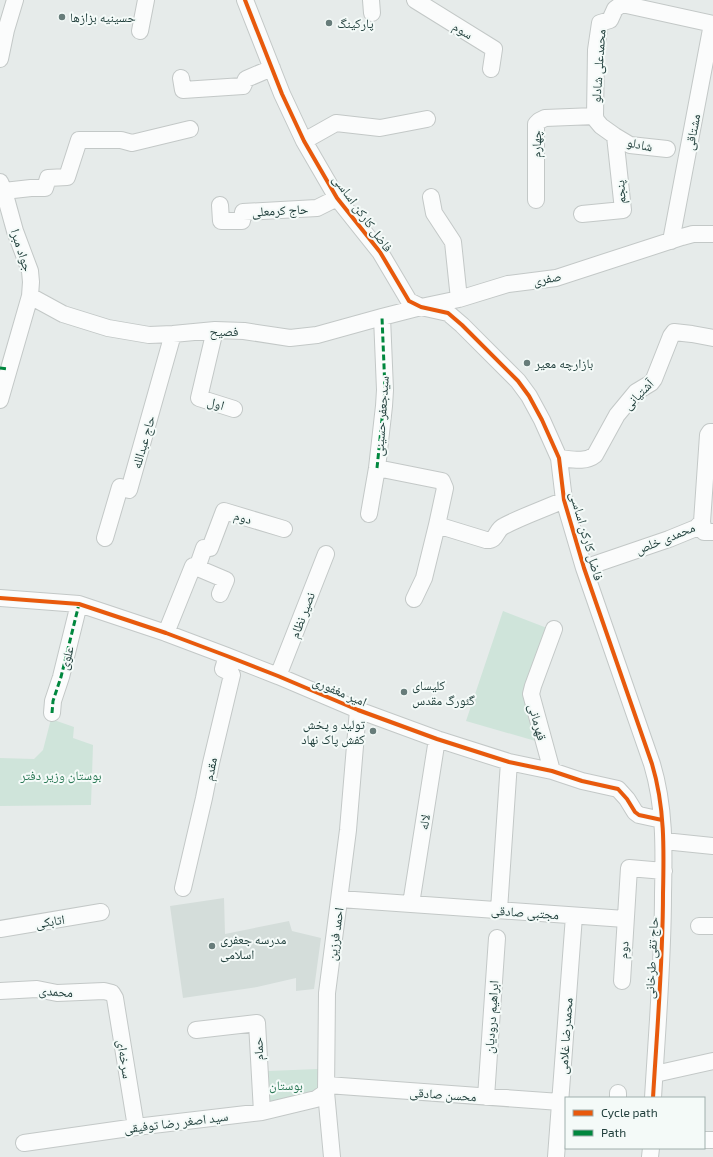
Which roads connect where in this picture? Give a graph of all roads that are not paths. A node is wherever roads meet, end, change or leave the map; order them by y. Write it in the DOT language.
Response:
graph roads {
  1 [pos="15,0"];
  2 [pos="146,0"];
  3 [pos="245,0"];
  4 [pos="415,0"];
  5 [pos="622,2"];
  6 [pos="713,24"];
  7 [pos="140,31"];
  8 [pos="0,59"];
  9 [pos="272,68"];
  10 [pos="491,69"];
  11 [pos="181,78"];
  12 [pos="595,116"];
  13 [pos="427,119"];
  14 [pos="190,129"];
  15 [pos="615,136"];
  16 [pos="304,141"];
  17 [pos="667,149"];
  18 [pos="2,187"];
  19 [pos="431,197"];
  20 [pos="337,198"];
  21 [pos="536,200"];
  22 [pos="220,205"];
  23 [pos="582,214"];
  24 [pos="8,229"];
  25 [pos="713,234"];
  26 [pos="671,241"];
  27 [pos="30,296"];
  28 [pos="459,299"];
  29 [pos="421,307"];
  30 [pos="382,317"];
  31 [pos="215,330"];
  32 [pos="173,334"];
  33 [pos="713,338"];
  34 [pos="4,369"];
  35 [pos="0,400"];
  36 [pos="234,409"];
  37 [pos="713,432"];
  38 [pos="560,458"];
  39 [pos="377,468"];
  40 [pos="564,500"];
  41 [pos="369,514"];
  42 [pos="437,525"];
  43 [pos="707,527"];
  44 [pos="284,529"];
  45 [pos="105,538"];
  46 [pos="326,554"];
  47 [pos="195,567"];
  48 [pos="584,568"];
  49 [pos="220,594"];
  50 [pos="0,598"];
  51 [pos="414,599"];
  52 [pos="79,604"];
  53 [pos="554,628"];
  54 [pos="166,633"];
  55 [pos="227,656"];
  56 [pos="278,676"];
  57 [pos="358,710"];
  58 [pos="52,713"];
  59 [pos="437,739"];
  60 [pos="509,762"];
  61 [pos="552,771"];
  62 [pos="662,820"];
  63 [pos="664,842"];
  64 [pos="713,846"];
  65 [pos="664,871"];
  66 [pos="183,888"];
  67 [pos="340,899"];
  68 [pos="411,904"];
  69 [pos="499,910"];
  70 [pos="101,912"];
  71 [pos="574,916"];
  72 [pos="625,919"];
  73 [pos="0,929"];
  74 [pos="497,938"];
  75 [pos="622,981"];
  76 [pos="0,991"];
  77 [pos="112,993"];
  78 [pos="196,1030"];
  79 [pos="713,1061"];
  80 [pos="655,1074"];
  81 [pos="326,1089"];
  82 [pos="486,1097"];
  83 [pos="653,1097"];
  84 [pos="560,1102"];
  85 [pos="262,1112"];
  86 [pos="136,1127"];
  87 [pos="24,1143"];
  88 [pos="332,1157"];
  89 [pos="556,1157"];
  1 -- 8 [label="street"];
  2 -- 7 [label="street"];
  3 -- 9 [label="street, فاضل کارکن اساسی"];
  4 -- 10 [label="street, سوم"];
  5 -- 6 [label="street"];
  5 -- 12 [label="street, محمدعلی شادلو"];
  6 -- 26 [label="street, مشتاقی"];
  9 -- 11 [label="street"];
  9 -- 16 [label="street, فاضل کارکن اساسی"];
  12 -- 15 [label="street, محمدعلی شادلو"];
  12 -- 21 [label="street, چهارم"];
  13 -- 16 [label="street"];
  14 -- 18 [label="street"];
  15 -- 17 [label="street, شادلو"];
  15 -- 23 [label="street, پنجم"];
  16 -- 20 [label="street, فاضل کارکن اساسی"];
  18 -- 24 [label="street, جواد مبرا"];
  19 -- 28 [label="street"];
  20 -- 22 [label="street, حاج کرمعلی"];
  20 -- 29 [label="street, فاضل کارکن اساسی"];
  24 -- 27 [label="street, جواد مبرا"];
  25 -- 26 [label="street, صفری"];
  26 -- 28 [label="street, صفری"];
  27 -- 32 [label="street, فصیح"];
  27 -- 34 [label="street, جواد مبرا"];
  28 -- 29 [label="street, صفری"];
  29 -- 30 [label="street, فصیح"];
  29 -- 38 [label="street, فاضل کارکن اساسی"];
  30 -- 31 [label="street, فصیح"];
  30 -- 39 [label="street, سیدجعفر حسینی"];
  31 -- 32 [label="street, فصیح"];
  31 -- 36 [label="street, اول"];
  32 -- 45 [label="street, حاج عبدالله"];
  33 -- 38 [label="street, آشتیانی"];
  34 -- 35 [label="street, جواد مبرا"];
  37 -- 43 [label="street, محمدی خلص"];
  38 -- 40 [label="street, فاضل کارکن اساسی"];
  39 -- 41 [label="street, سیدجعفر حسینی"];
  39 -- 42 [label="street"];
  40 -- 42 [label="street"];
  40 -- 48 [label="street, فاضل کارکن اساسی"];
  42 -- 51 [label="street"];
  43 -- 48 [label="street, محمدی خلص"];
  44 -- 47 [label="street, دوم"];
  46 -- 56 [label="street, نصیر نظام"];
  47 -- 49 [label="street"];
  47 -- 54 [label="street"];
  48 -- 62 [label="street, فاضل کارکن اساسی"];
  50 -- 52 [label="street, امیر مغفوری"];
  52 -- 54 [label="street, امیر مغفوری"];
  52 -- 58 [label="street, علوی"];
  53 -- 61 [label="street, قهرمانی"];
  54 -- 55 [label="street, امیر مغفوری"];
  55 -- 56 [label="street, امیر مغفوری"];
  55 -- 66 [label="street, مقدم"];
  56 -- 57 [label="street, امیر مغفوری"];
  57 -- 59 [label="street, امیر مغفوری"];
  57 -- 67 [label="street, احمد فرزین"];
  59 -- 60 [label="street, امیر مغفوری"];
  59 -- 68 [label="street, لاله"];
  60 -- 61 [label="street, امیر مغفوری"];
  60 -- 69 [label="street"];
  61 -- 62 [label="street, امیر مغفوری"];
  62 -- 63 [label="street, حاج تقی طرخانی"];
  63 -- 64 [label="street"];
  63 -- 65 [label="street, حاج تقی طرخانی"];
  65 -- 72 [label="street"];
  65 -- 80 [label="street, حاج تقی طرخانی"];
  67 -- 68 [label="street, مجتبی صادقی"];
  67 -- 81 [label="street, احمد فرزین"];
  68 -- 69 [label="street, مجتبی صادقی"];
  69 -- 71 [label="street, مجتبی صادقی"];
  70 -- 73 [label="street, اتابکی"];
  71 -- 72 [label="street, مجتبی صادقی"];
  71 -- 84 [label="street, محمدرضا غلامی"];
  72 -- 75 [label="street, دوم"];
  74 -- 82 [label="street, ابراهیم درودیان"];
  76 -- 77 [label="street, محمدی"];
  77 -- 86 [label="street, سرخه‌ای"];
  78 -- 85 [label="street, حمام"];
  79 -- 80 [label="street"];
  80 -- 83 [label="street, حاج تقی طرخانی"];
  81 -- 82 [label="street, محسن صادقی"];
  81 -- 85 [label="street, سید اصغر رضا توفیقی"];
  81 -- 88 [label="street, احمد فرزین"];
  82 -- 84 [label="street, محسن صادقی"];
  84 -- 89 [label="street, محمدرضا غلامی"];
  85 -- 86 [label="street, سید اصغر رضا توفیقی"];
  86 -- 87 [label="street, سید اصغر رضا توفیقی"];
}
